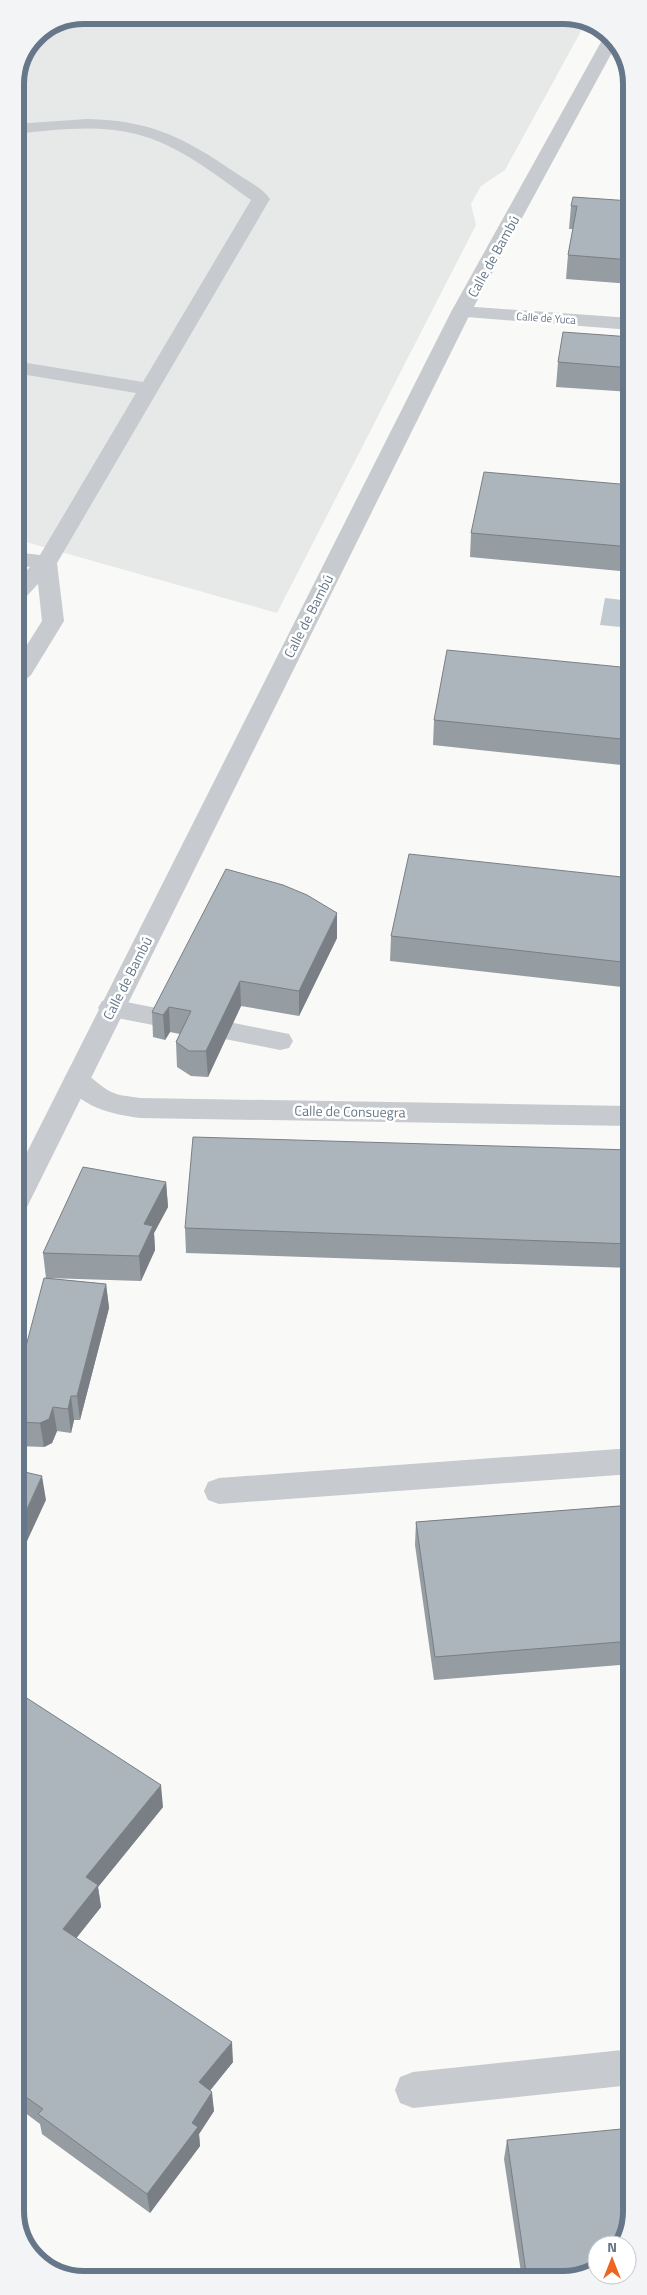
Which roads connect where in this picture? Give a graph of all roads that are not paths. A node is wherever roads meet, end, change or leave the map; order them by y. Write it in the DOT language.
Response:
graph roads {
  1 [pos="608,44"];
  2 [pos="24,129"];
  3 [pos="461,312"];
  4 [pos="623,323"];
  5 [pos="24,368"];
  6 [pos="148,389"];
  7 [pos="24,559"];
  8 [pos="46,563"];
  9 [pos="24,586"];
  10 [pos="24,667"];
  11 [pos="112,1008"];
  12 [pos="163,1018"];
  13 [pos="229,1031"];
  14 [pos="280,1041"];
  15 [pos="77,1079"];
  16 [pos="623,1116"];
  17 [pos="24,1185"];
  18 [pos="623,1463"];
  19 [pos="219,1491"];
  20 [pos="623,2068"];
  21 [pos="413,2090"];
  1 -- 3 [label="street, Calle de Bambú"];
  2 -- 6 [label="street"];
  3 -- 4 [label="street, Calle de Yuca"];
  3 -- 11 [label="street, Calle de Bambú"];
  5 -- 6 [label="street"];
  6 -- 8 [label="street"];
  7 -- 8 [label="street"];
  8 -- 9 [label="street"];
  8 -- 10 [label="street"];
  11 -- 12 [label="street"];
  11 -- 15 [label="street, Calle de Bambú"];
  13 -- 14 [label="street"];
  15 -- 16 [label="street, Calle de Consuegra"];
  15 -- 17 [label="street, Calle de Bambú"];
  18 -- 19 [label="street"];
  20 -- 21 [label="street"];
}
